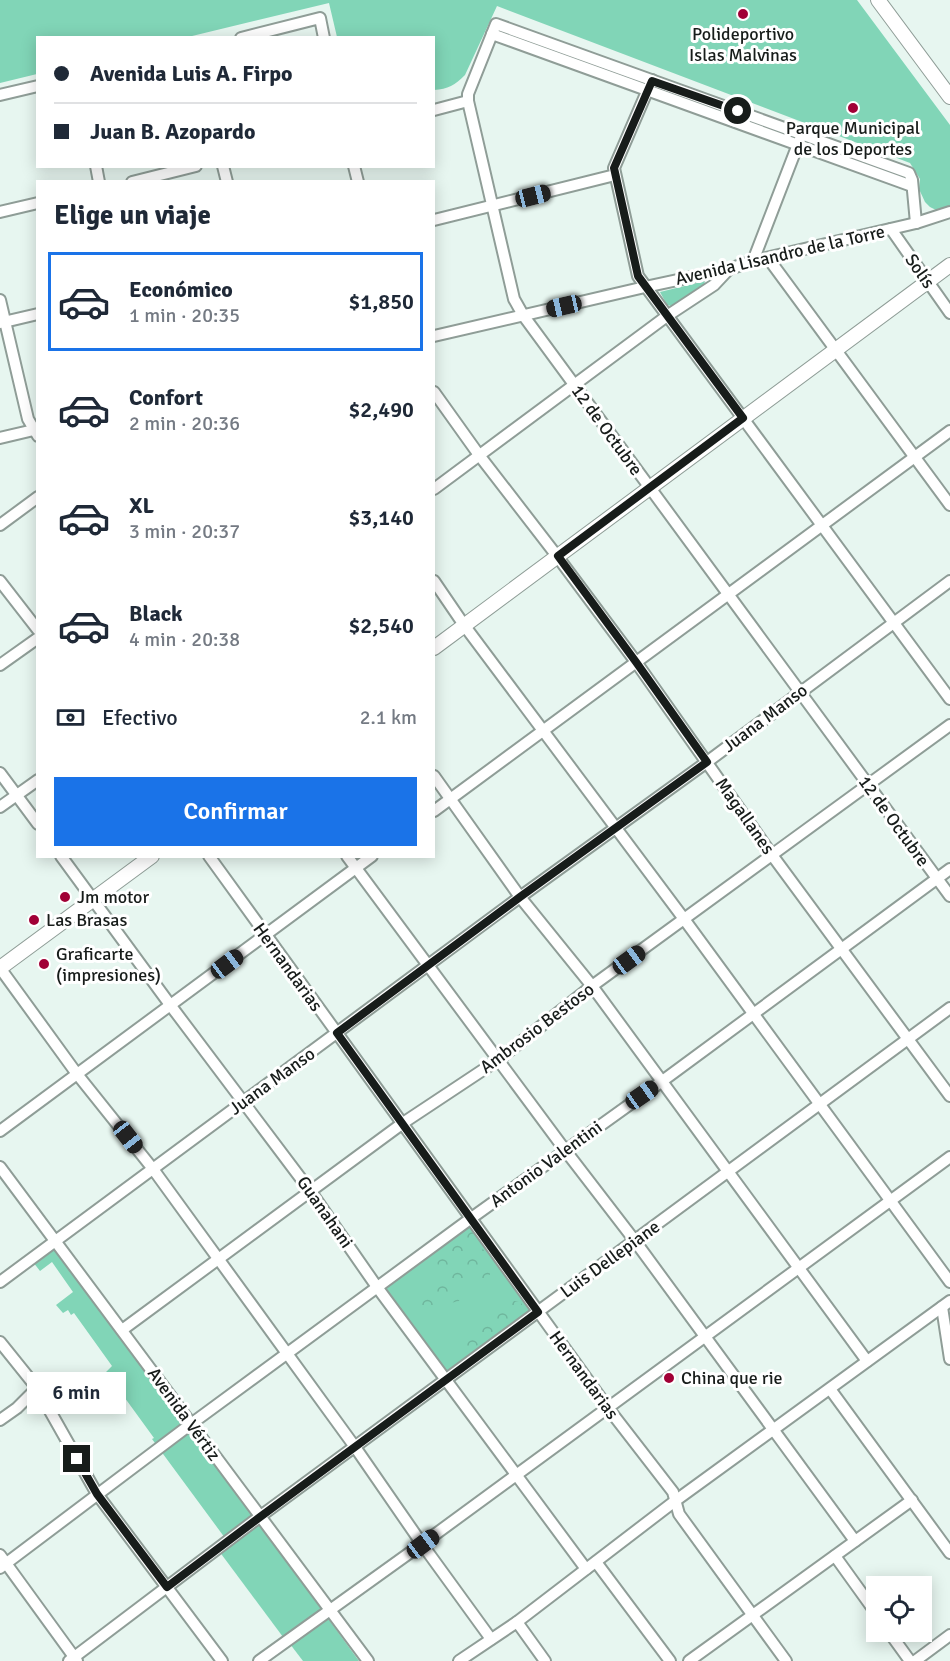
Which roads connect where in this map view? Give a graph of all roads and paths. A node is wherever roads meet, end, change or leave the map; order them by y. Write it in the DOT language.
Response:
graph roads {
  1 [pos="878,0"];
  2 [pos="250,36"];
  3 [pos="324,36"];
  4 [pos="650,85"];
  5 [pos="36,86"];
  6 [pos="0,95"];
  7 [pos="950,97"];
  8 [pos="468,101"];
  9 [pos="435,110"];
  10 [pos="800,139"];
  11 [pos="188,168"];
  12 [pos="615,175"];
  13 [pos="140,180"];
  14 [pos="36,203"];
  15 [pos="492,206"];
  16 [pos="0,212"];
  17 [pos="950,212"];
  18 [pos="435,220"];
  19 [pos="916,223"];
  20 [pos="891,229"];
  21 [pos="768,258"];
  22 [pos="753,261"];
  23 [pos="950,265"];
  24 [pos="729,269"];
  25 [pos="927,282"];
  26 [pos="645,286"];
  27 [pos="0,300"];
  28 [pos="950,313"];
  29 [pos="36,315"];
  30 [pos="523,315"];
  31 [pos="667,316"];
  32 [pos="3,323"];
  33 [pos="451,332"];
  34 [pos="435,336"];
  35 [pos="435,344"];
  36 [pos="836,350"];
  37 [pos="574,385"];
  38 [pos="435,393"];
  39 [pos="743,418"];
  40 [pos="950,431"];
  41 [pos="36,432"];
  42 [pos="0,438"];
  43 [pos="479,455"];
  44 [pos="915,457"];
  45 [pos="435,488"];
  46 [pos="649,488"];
  47 [pos="36,498"];
  48 [pos="950,505"];
  49 [pos="0,525"];
  50 [pos="822,525"];
  51 [pos="558,556"];
  52 [pos="0,581"];
  53 [pos="950,581"];
  54 [pos="435,582"];
  55 [pos="728,595"];
  56 [pos="894,622"];
  57 [pos="464,625"];
  58 [pos="36,627"];
  59 [pos="36,639"];
  60 [pos="435,647"];
  61 [pos="636,662"];
  62 [pos="0,665"];
  63 [pos="800,692"];
  64 [pos="950,699"];
  65 [pos="950,725"];
  66 [pos="543,730"];
  67 [pos="707,762"];
  68 [pos="0,773"];
  69 [pos="435,778"];
  70 [pos="36,781"];
  71 [pos="868,785"];
  72 [pos="17,795"];
  73 [pos="450,800"];
  74 [pos="0,807"];
  75 [pos="435,811"];
  76 [pos="36,821"];
  77 [pos="615,828"];
  78 [pos="772,855"];
  79 [pos="62,858"];
  80 [pos="149,858"];
  81 [pos="210,858"];
  82 [pos="348,858"];
  83 [pos="370,858"];
  84 [pos="356,869"];
  85 [pos="950,869"];
  86 [pos="937,879"];
  87 [pos="950,896"];
  88 [pos="520,897"];
  89 [pos="93,900"];
  90 [pos="684,919"];
  91 [pos="265,936"];
  92 [pos="841,949"];
  93 [pos="429,966"];
  94 [pos="0,968"];
  95 [pos="592,986"];
  96 [pos="171,1006"];
  97 [pos="950,1008"];
  98 [pos="753,1014"];
  99 [pos="337,1033"];
  100 [pos="908,1039"];
  101 [pos="498,1060"];
  102 [pos="77,1074"];
  103 [pos="661,1082"];
  104 [pos="950,1096"];
  105 [pos="244,1102"];
  106 [pos="819,1104"];
  107 [pos="403,1123"];
  108 [pos="0,1131"];
  109 [pos="565,1150"];
  110 [pos="950,1157"];
  111 [pos="0,1167"];
  112 [pos="153,1169"];
  113 [pos="727,1172"];
  114 [pos="311,1192"];
  115 [pos="890,1201"];
  116 [pos="470,1219"];
  117 [pos="634,1240"];
  118 [pos="55,1241"];
  119 [pos="218,1259"];
  120 [pos="798,1269"];
  121 [pos="0,1282"];
  122 [pos="950,1282"];
  123 [pos="377,1287"];
  124 [pos="946,1304"];
  125 [pos="538,1312"];
  126 [pos="950,1318"];
  127 [pos="122,1330"];
  128 [pos="705,1337"];
  129 [pos="0,1342"];
  130 [pos="287,1354"];
  131 [pos="950,1359"];
  132 [pos="867,1361"];
  133 [pos="445,1380"];
  134 [pos="37,1388"];
  135 [pos="830,1389"];
  136 [pos="608,1408"];
  137 [pos="0,1420"];
  138 [pos="191,1424"];
  139 [pos="774,1430"];
  140 [pos="355,1447"];
  141 [pos="516,1475"];
  142 [pos="97,1494"];
  143 [pos="912,1500"];
  144 [pos="675,1502"];
  145 [pos="260,1517"];
  146 [pos="855,1541"];
  147 [pos="423,1544"];
  148 [pos="950,1553"];
  149 [pos="835,1556"];
  150 [pos="2,1562"];
  151 [pos="591,1565"];
  152 [pos="167,1587"];
  153 [pos="866,1599"];
  154 [pos="330,1610"];
  155 [pos="752,1616"];
  156 [pos="517,1622"];
  157 [pos="950,1635"];
  158 [pos="491,1639"];
  159 [pos="897,1642"];
  160 [pos="74,1660"];
  161 [pos="222,1661"];
  162 [pos="259,1661"];
  163 [pos="368,1661"];
  164 [pos="459,1661"];
  165 [pos="545,1661"];
  166 [pos="669,1661"];
  167 [pos="689,1661"];
  168 [pos="786,1661"];
  169 [pos="910,1661"];
  170 [pos="915,1661"];
  1 -- 7 [label="main road"];
  2 -- 3 [label="street"];
  4 -- 8 [label="street, 12 de Octubre"];
  4 -- 10 [label="street"];
  4 -- 12 [label="street"];
  5 -- 6 [label="street"];
  8 -- 9 [label="street"];
  8 -- 15 [label="street, 12 de Octubre"];
  10 -- 19 [label="street, Solís"];
  10 -- 22 [label="street"];
  11 -- 13 [label="street"];
  12 -- 15 [label="street"];
  12 -- 26 [label="street"];
  14 -- 16 [label="street"];
  15 -- 18 [label="street"];
  15 -- 30 [label="street, 12 de Octubre"];
  17 -- 19 [label="street, Avenida Lisandro de la Torre"];
  19 -- 20 [label="street, Avenida Lisandro de la Torre"];
  20 -- 21 [label="street, Avenida Lisandro de la Torre"];
  20 -- 25 [label="street, Solís"];
  21 -- 22 [label="street, Avenida Lisandro de la Torre"];
  21 -- 36 [label="street"];
  22 -- 24 [label="street, Avenida Lisandro de la Torre"];
  23 -- 25 [label="main road"];
  24 -- 26 [label="street, Avenida Lisandro de la Torre"];
  24 -- 31 [label="street"];
  25 -- 28 [label="street, Solís"];
  25 -- 36 [label="main road"];
  26 -- 30 [label="street, Avenida Lisandro de la Torre"];
  26 -- 31 [label="street"];
  27 -- 32 [label="street"];
  29 -- 32 [label="street"];
  30 -- 33 [label="street, Avenida Lisandro de la Torre"];
  30 -- 37 [label="street, 12 de Octubre"];
  31 -- 37 [label="street"];
  31 -- 39 [label="street"];
  32 -- 41 [label="street"];
  33 -- 34 [label="street, Avenida Lisandro de la Torre"];
  33 -- 35 [label="street"];
  36 -- 39 [label="main road"];
  36 -- 44 [label="street"];
  37 -- 43 [label="street"];
  37 -- 46 [label="street, 12 de Octubre"];
  38 -- 43 [label="street, Magallanes"];
  39 -- 46 [label="main road"];
  39 -- 50 [label="street"];
  40 -- 44 [label="street"];
  41 -- 42 [label="street"];
  43 -- 45 [label="street"];
  43 -- 51 [label="street, Magallanes"];
  44 -- 48 [label="street"];
  44 -- 50 [label="street"];
  46 -- 51 [label="main road"];
  46 -- 55 [label="street, 12 de Octubre"];
  47 -- 49 [label="street"];
  50 -- 55 [label="street"];
  50 -- 56 [label="street"];
  51 -- 57 [label="main road"];
  51 -- 61 [label="street, Magallanes"];
  52 -- 58 [label="street"];
  53 -- 56 [label="street, Juana Manso"];
  54 -- 57 [label="street"];
  55 -- 61 [label="street"];
  55 -- 63 [label="street, 12 de Octubre"];
  56 -- 63 [label="street, Juana Manso"];
  56 -- 64 [label="street"];
  57 -- 60 [label="main road"];
  57 -- 66 [label="street"];
  59 -- 62 [label="street"];
  61 -- 66 [label="street"];
  61 -- 67 [label="street, Magallanes"];
  63 -- 67 [label="street, Juana Manso"];
  63 -- 71 [label="street, 12 de Octubre"];
  65 -- 71 [label="street, Ambrosio Bestoso"];
  66 -- 73 [label="street"];
  66 -- 77 [label="street"];
  67 -- 77 [label="street, Juana Manso"];
  67 -- 78 [label="street, Magallanes"];
  68 -- 72 [label="street"];
  69 -- 73 [label="street"];
  70 -- 72 [label="street"];
  71 -- 78 [label="street, Ambrosio Bestoso"];
  71 -- 86 [label="street, 12 de Octubre"];
  72 -- 74 [label="street"];
  72 -- 76 [label="street"];
  73 -- 75 [label="street"];
  73 -- 88 [label="street"];
  77 -- 88 [label="street, Juana Manso"];
  77 -- 90 [label="street"];
  78 -- 90 [label="street, Ambrosio Bestoso"];
  78 -- 92 [label="street, Magallanes"];
  79 -- 89 [label="street, Guanahani"];
  80 -- 89 [label="main road"];
  81 -- 91 [label="street, Hernandarias"];
  82 -- 84 [label="street"];
  83 -- 84 [label="street"];
  84 -- 91 [label="street"];
  84 -- 93 [label="street"];
  85 -- 86 [label="street, Antonio Valentini"];
  86 -- 87 [label="street, 12 de Octubre"];
  86 -- 92 [label="street, Antonio Valentini"];
  88 -- 93 [label="street, Juana Manso"];
  88 -- 95 [label="street"];
  89 -- 94 [label="main road"];
  89 -- 96 [label="street, Guanahani"];
  90 -- 95 [label="street, Ambrosio Bestoso"];
  90 -- 98 [label="street"];
  91 -- 96 [label="street"];
  91 -- 99 [label="street, Hernandarias"];
  92 -- 98 [label="street, Antonio Valentini"];
  92 -- 100 [label="street, Magallanes"];
  93 -- 99 [label="street, Juana Manso"];
  93 -- 101 [label="street"];
  94 -- 102 [label="street"];
  95 -- 101 [label="street, Ambrosio Bestoso"];
  95 -- 103 [label="street"];
  96 -- 102 [label="street"];
  96 -- 105 [label="street, Guanahani"];
  97 -- 100 [label="street, Luis Dellepiane"];
  98 -- 103 [label="street, Antonio Valentini"];
  98 -- 106 [label="street"];
  99 -- 105 [label="street, Juana Manso"];
  99 -- 107 [label="street, Hernandarias"];
  100 -- 104 [label="street, Magallanes"];
  100 -- 106 [label="street, Luis Dellepiane"];
  101 -- 107 [label="street, Ambrosio Bestoso"];
  101 -- 109 [label="street"];
  102 -- 108 [label="street"];
  102 -- 112 [label="street"];
  103 -- 109 [label="street, Antonio Valentini"];
  103 -- 113 [label="street"];
  105 -- 112 [label="street, Juana Manso"];
  105 -- 114 [label="street, Guanahani"];
  106 -- 113 [label="street, Luis Dellepiane"];
  106 -- 115 [label="street"];
  107 -- 114 [label="street, Ambrosio Bestoso"];
  107 -- 116 [label="street, Hernandarias"];
  109 -- 116 [label="street, Antonio Valentini"];
  109 -- 117 [label="street"];
  110 -- 115 [label="street"];
  111 -- 118 [label="street, Avenida Vértiz"];
  112 -- 118 [label="street, Juana Manso"];
  112 -- 119 [label="street"];
  113 -- 117 [label="street, Luis Dellepiane"];
  113 -- 120 [label="street"];
  114 -- 119 [label="street, Ambrosio Bestoso"];
  114 -- 123 [label="street, Guanahani"];
  115 -- 120 [label="street"];
  115 -- 122 [label="street"];
  116 -- 123 [label="street, Antonio Valentini"];
  116 -- 125 [label="street, Hernandarias"];
  117 -- 125 [label="street, Luis Dellepiane"];
  117 -- 128 [label="street"];
  118 -- 121 [label="street, Juana Manso"];
  118 -- 127 [label="street, Avenida Vértiz"];
  119 -- 127 [label="street, Ambrosio Bestoso"];
  119 -- 130 [label="street"];
  120 -- 128 [label="street"];
  120 -- 132 [label="street"];
  123 -- 130 [label="street, Antonio Valentini"];
  123 -- 133 [label="street, Guanahani"];
  124 -- 126 [label="street"];
  124 -- 131 [label="street"];
  124 -- 132 [label="street"];
  125 -- 133 [label="street, Luis Dellepiane"];
  125 -- 136 [label="street, Hernandarias"];
  127 -- 138 [label="street, Avenida Vértiz"];
  128 -- 136 [label="street"];
  128 -- 139 [label="street"];
  129 -- 134 [label="street"];
  130 -- 138 [label="street, Antonio Valentini"];
  130 -- 140 [label="street"];
  132 -- 135 [label="street"];
  133 -- 140 [label="street, Luis Dellepiane"];
  133 -- 141 [label="street, Guanahani"];
  134 -- 137 [label="street"];
  134 -- 142 [label="street"];
  135 -- 139 [label="street"];
  135 -- 143 [label="street"];
  136 -- 141 [label="street"];
  136 -- 144 [label="street, Hernandarias"];
  138 -- 142 [label="street, Antonio Valentini"];
  138 -- 145 [label="street, Avenida Vértiz"];
  139 -- 144 [label="street"];
  139 -- 146 [label="street"];
  140 -- 145 [label="street, Luis Dellepiane"];
  140 -- 147 [label="street"];
  141 -- 147 [label="street"];
  141 -- 151 [label="street, Guanahani"];
  142 -- 150 [label="street, Antonio Valentini"];
  142 -- 152 [label="street"];
  143 -- 146 [label="street"];
  143 -- 148 [label="street"];
  144 -- 151 [label="street"];
  144 -- 155 [label="street, Hernandarias"];
  145 -- 152 [label="street, Luis Dellepiane"];
  145 -- 154 [label="street, Avenida Vértiz"];
  146 -- 149 [label="street"];
  147 -- 154 [label="street"];
  147 -- 158 [label="street"];
  149 -- 153 [label="street"];
  149 -- 155 [label="street"];
  150 -- 160 [label="street"];
  151 -- 156 [label="street"];
  151 -- 166 [label="street, Guanahani"];
  152 -- 160 [label="street, Luis Dellepiane"];
  152 -- 161 [label="street"];
  154 -- 162 [label="street"];
  154 -- 163 [label="street, Avenida Vértiz"];
  155 -- 167 [label="street"];
  155 -- 168 [label="street, Hernandarias"];
  156 -- 158 [label="street"];
  156 -- 165 [label="street"];
  157 -- 170 [label="street"];
  158 -- 164 [label="street"];
  159 -- 169 [label="street"];
}
